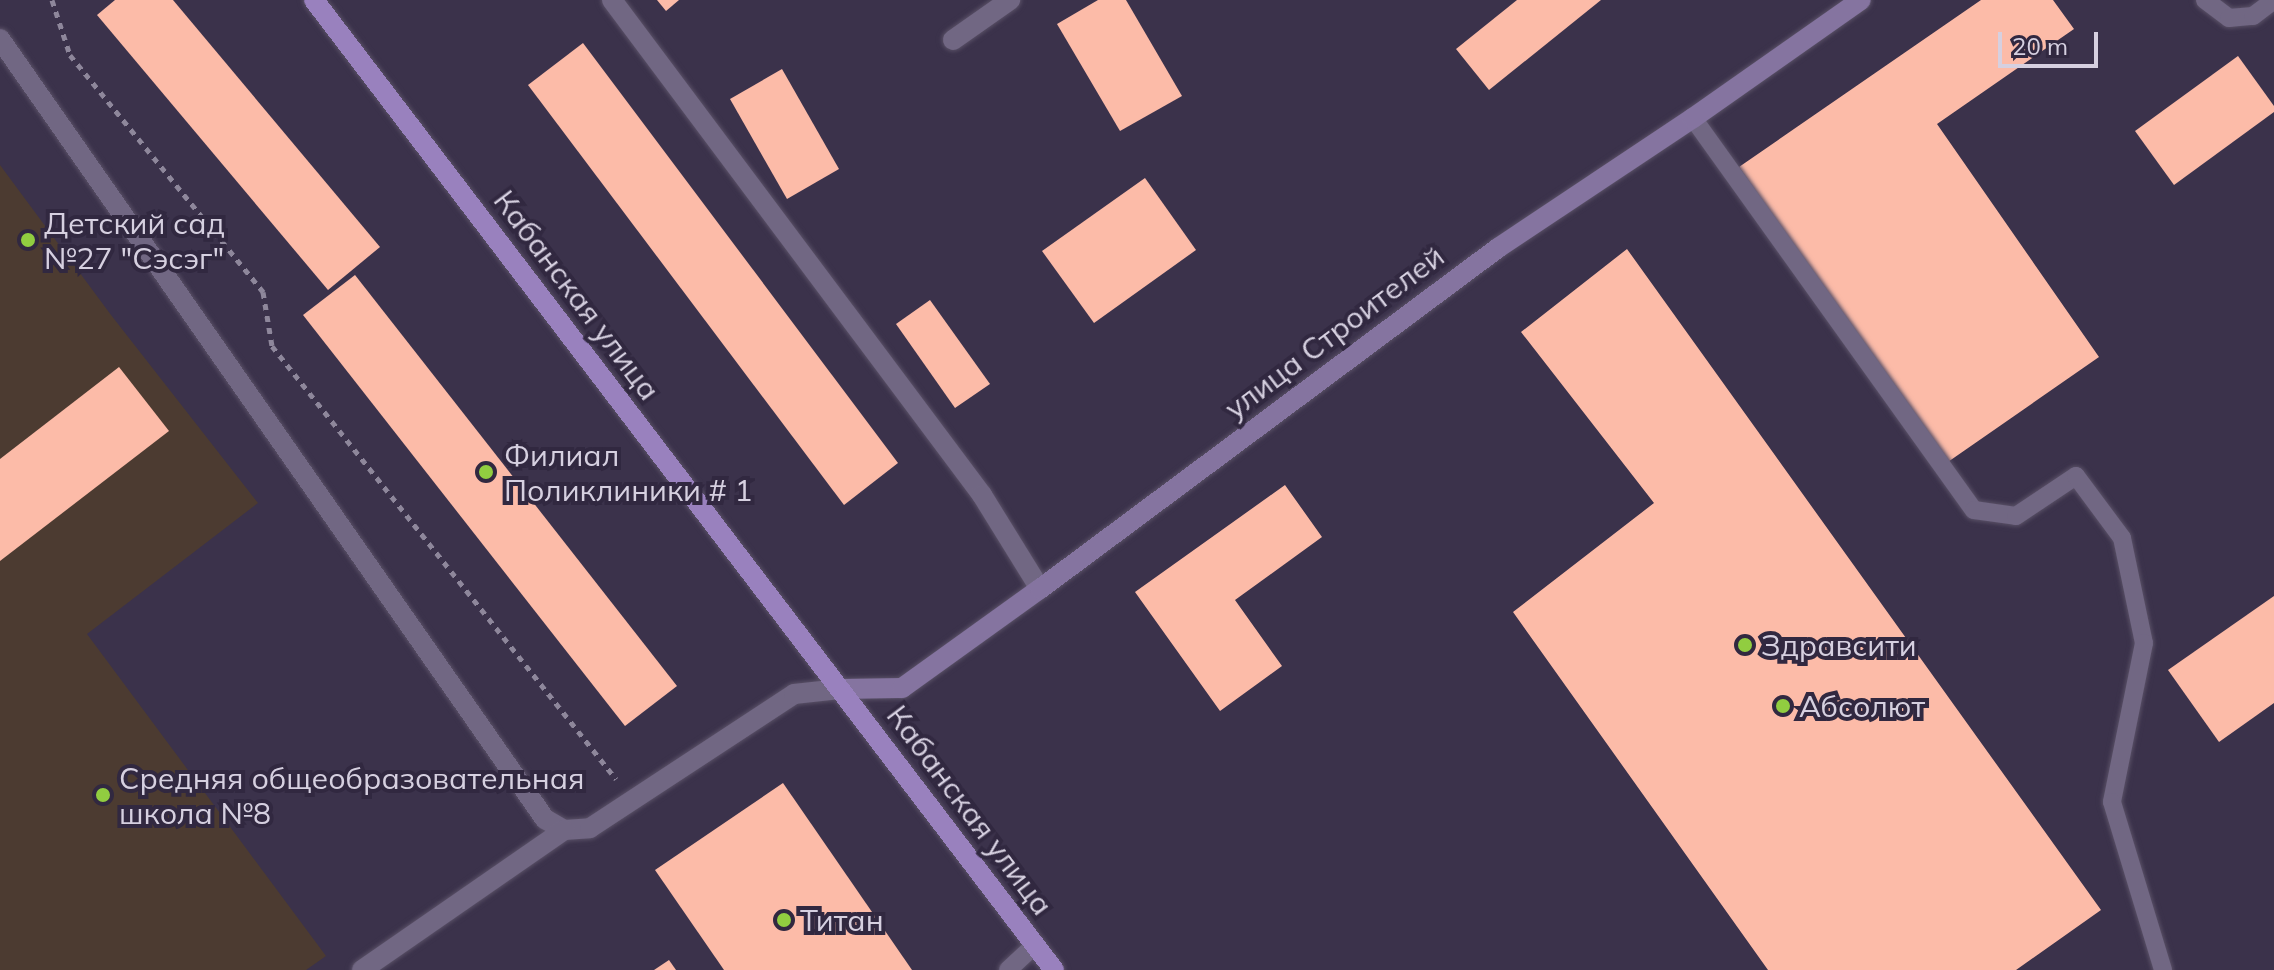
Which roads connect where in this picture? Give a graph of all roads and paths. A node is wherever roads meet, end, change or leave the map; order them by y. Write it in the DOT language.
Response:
graph roads {
  1 [pos="52,0"];
  2 [pos="314,0"];
  3 [pos="612,0"];
  4 [pos="1010,0"];
  5 [pos="1861,0"];
  6 [pos="2205,0"];
  7 [pos="2274,0"];
  8 [pos="0,39"];
  9 [pos="953,40"];
  10 [pos="1693,118"];
  11 [pos="1040,589"];
  12 [pos="840,689"];
  13 [pos="633,800"];
  14 [pos="564,830"];
  15 [pos="1035,945"];
  16 [pos="362,970"];
  17 [pos="1008,970"];
  18 [pos="1054,970"];
  19 [pos="2163,970"];
  1 -- 13 [label="path"];
  2 -- 12 [label="main road, Кабанская улица"];
  3 -- 11 [label="street"];
  4 -- 9 [label="street"];
  5 -- 10 [label="street, улица Строителей"];
  6 -- 7 [label="lane"];
  8 -- 14 [label="street"];
  10 -- 11 [label="street, улица Строителей"];
  10 -- 19 [label="lane"];
  11 -- 12 [label="street, улица Строителей"];
  12 -- 13 [label="street"];
  12 -- 15 [label="main road, Кабанская улица"];
  13 -- 14 [label="street"];
  14 -- 16 [label="street"];
  15 -- 17 [label="lane"];
  15 -- 18 [label="main road, Кабанская улица"];
}
